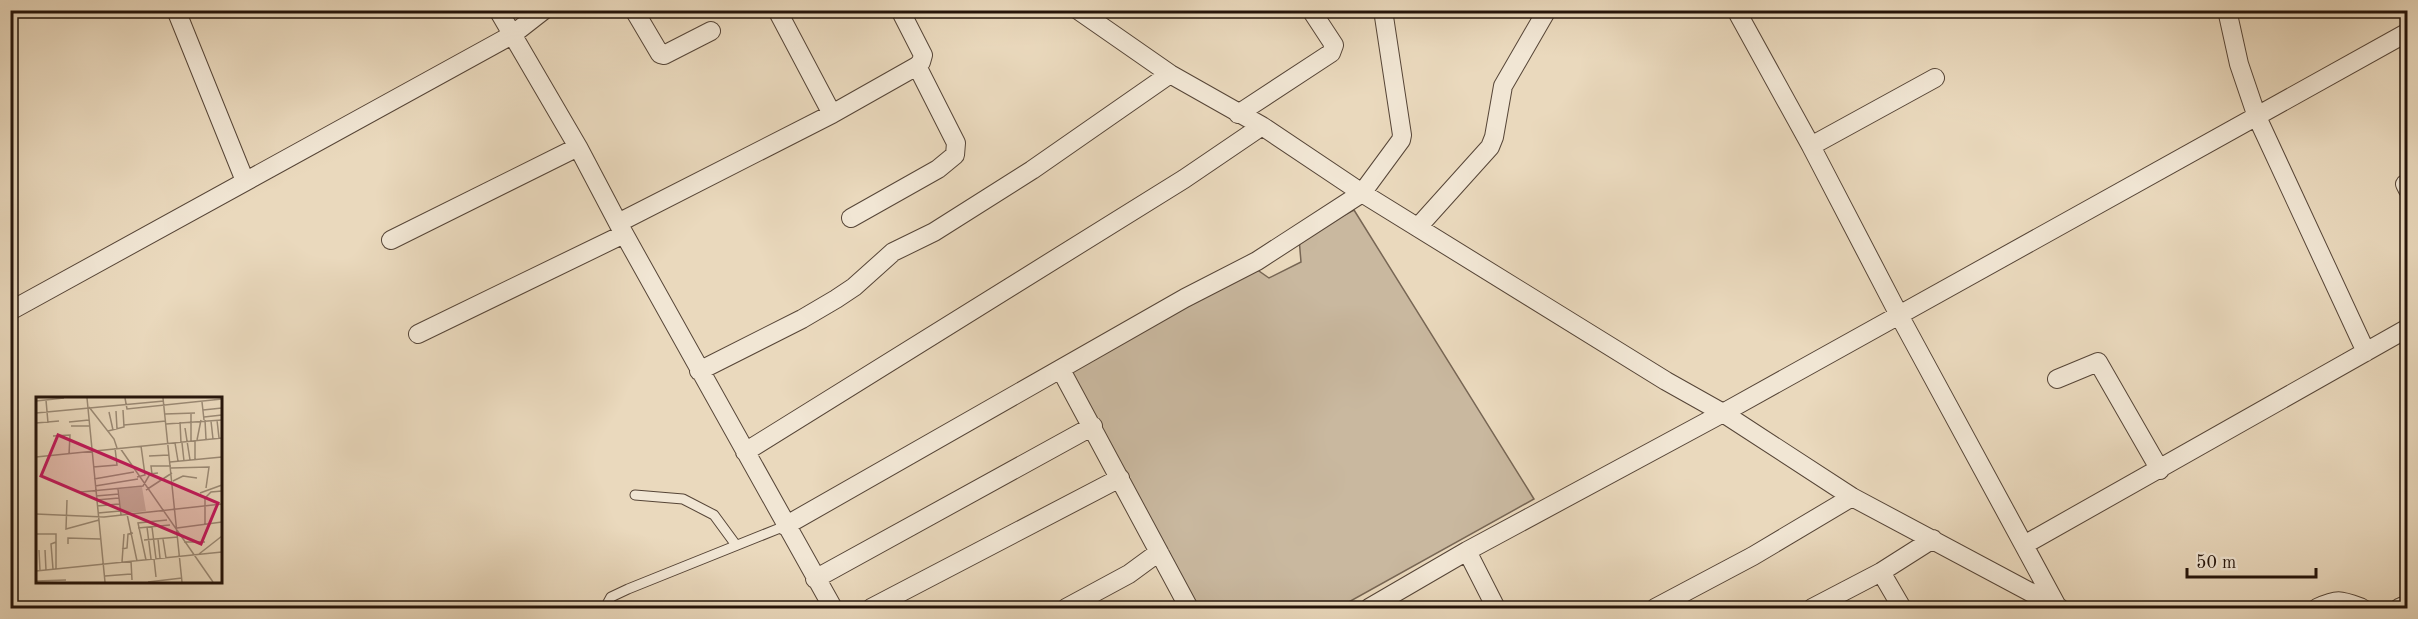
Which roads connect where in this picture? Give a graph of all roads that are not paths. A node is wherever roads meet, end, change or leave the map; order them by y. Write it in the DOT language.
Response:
graph roads {
  1 [pos="176,10"];
  2 [pos="498,10"];
  3 [pos="544,10"];
  4 [pos="634,10"];
  5 [pos="777,10"];
  6 [pos="900,10"];
  7 [pos="1078,10"];
  8 [pos="1311,10"];
  9 [pos="1383,10"];
  10 [pos="1547,10"];
  11 [pos="1736,10"];
  12 [pos="2227,10"];
  13 [pos="711,31"];
  14 [pos="2408,32"];
  15 [pos="512,35"];
  16 [pos="917,66"];
  17 [pos="1170,74"];
  18 [pos="1935,78"];
  19 [pos="832,114"];
  20 [pos="1238,114"];
  21 [pos="2257,117"];
  22 [pos="1262,126"];
  23 [pos="1811,146"];
  24 [pos="578,147"];
  25 [pos="245,182"];
  26 [pos="1362,193"];
  27 [pos="851,218"];
  28 [pos="1418,227"];
  29 [pos="621,228"];
  30 [pos="391,240"];
  31 [pos="10,311"];
  32 [pos="1899,315"];
  33 [pos="2408,328"];
  34 [pos="418,334"];
  35 [pos="2366,352"];
  36 [pos="1061,370"];
  37 [pos="699,371"];
  38 [pos="2057,379"];
  39 [pos="1723,413"];
  40 [pos="1093,426"];
  41 [pos="745,452"];
  42 [pos="2160,470"];
  43 [pos="1120,478"];
  44 [pos="635,495"];
  45 [pos="1852,496"];
  46 [pos="785,526"];
  47 [pos="1933,539"];
  48 [pos="736,545"];
  49 [pos="2024,545"];
  50 [pos="1467,550"];
  51 [pos="1159,552"];
  52 [pos="1881,572"];
  53 [pos="815,579"];
  54 [pos="2408,604"];
  55 [pos="1821,606"];
  56 [pos="2059,608"];
  57 [pos="605,609"];
  58 [pos="833,609"];
  59 [pos="871,609"];
  60 [pos="1066,609"];
  61 [pos="1189,609"];
  62 [pos="1369,609"];
  63 [pos="1496,609"];
  64 [pos="1655,609"];
  65 [pos="1902,609"];
  66 [pos="2317,609"];
  67 [pos="2362,609"];
  68 [pos="2399,609"];
  1 -- 25 [label="street"];
  2 -- 15 [label="street"];
  3 -- 15 [label="street"];
  4 -- 13 [label="street"];
  5 -- 19 [label="street"];
  6 -- 16 [label="street"];
  7 -- 17 [label="street"];
  8 -- 20 [label="street"];
  9 -- 26 [label="street"];
  10 -- 28 [label="street"];
  11 -- 23 [label="street"];
  12 -- 21 [label="street"];
  14 -- 21 [label="street"];
  15 -- 24 [label="street"];
  15 -- 25 [label="street"];
  16 -- 19 [label="street"];
  16 -- 27 [label="street"];
  17 -- 20 [label="street"];
  17 -- 37 [label="street"];
  18 -- 23 [label="street"];
  19 -- 29 [label="street"];
  20 -- 22 [label="street"];
  21 -- 32 [label="street"];
  21 -- 35 [label="street"];
  22 -- 26 [label="street"];
  22 -- 41 [label="street"];
  23 -- 32 [label="street"];
  24 -- 29 [label="street"];
  24 -- 30 [label="street"];
  25 -- 31 [label="street"];
  26 -- 28 [label="street"];
  26 -- 36 [label="street"];
  28 -- 39 [label="street"];
  29 -- 34 [label="street"];
  29 -- 37 [label="street"];
  32 -- 39 [label="street"];
  32 -- 49 [label="street"];
  33 -- 35 [label="street"];
  35 -- 42 [label="street"];
  36 -- 40 [label="street"];
  36 -- 46 [label="street"];
  37 -- 41 [label="street"];
  38 -- 42 [label="street"];
  39 -- 45 [label="street"];
  39 -- 50 [label="street"];
  40 -- 43 [label="street"];
  40 -- 53 [label="street"];
  41 -- 46 [label="street"];
  42 -- 49 [label="street"];
  43 -- 51 [label="street"];
  43 -- 59 [label="street"];
  44 -- 48 [label="lane"];
  45 -- 47 [label="street"];
  45 -- 64 [label="street"];
  46 -- 48 [label="lane"];
  46 -- 53 [label="street"];
  47 -- 52 [label="street"];
  47 -- 56 [label="street"];
  48 -- 57 [label="lane"];
  49 -- 56 [label="street"];
  50 -- 62 [label="street"];
  50 -- 63 [label="street"];
  51 -- 60 [label="street"];
  51 -- 61 [label="street"];
  52 -- 55 [label="street"];
  52 -- 65 [label="street"];
  53 -- 58 [label="street"];
  54 -- 68 [label="street"];
  66 -- 67 [label="street"];
}
